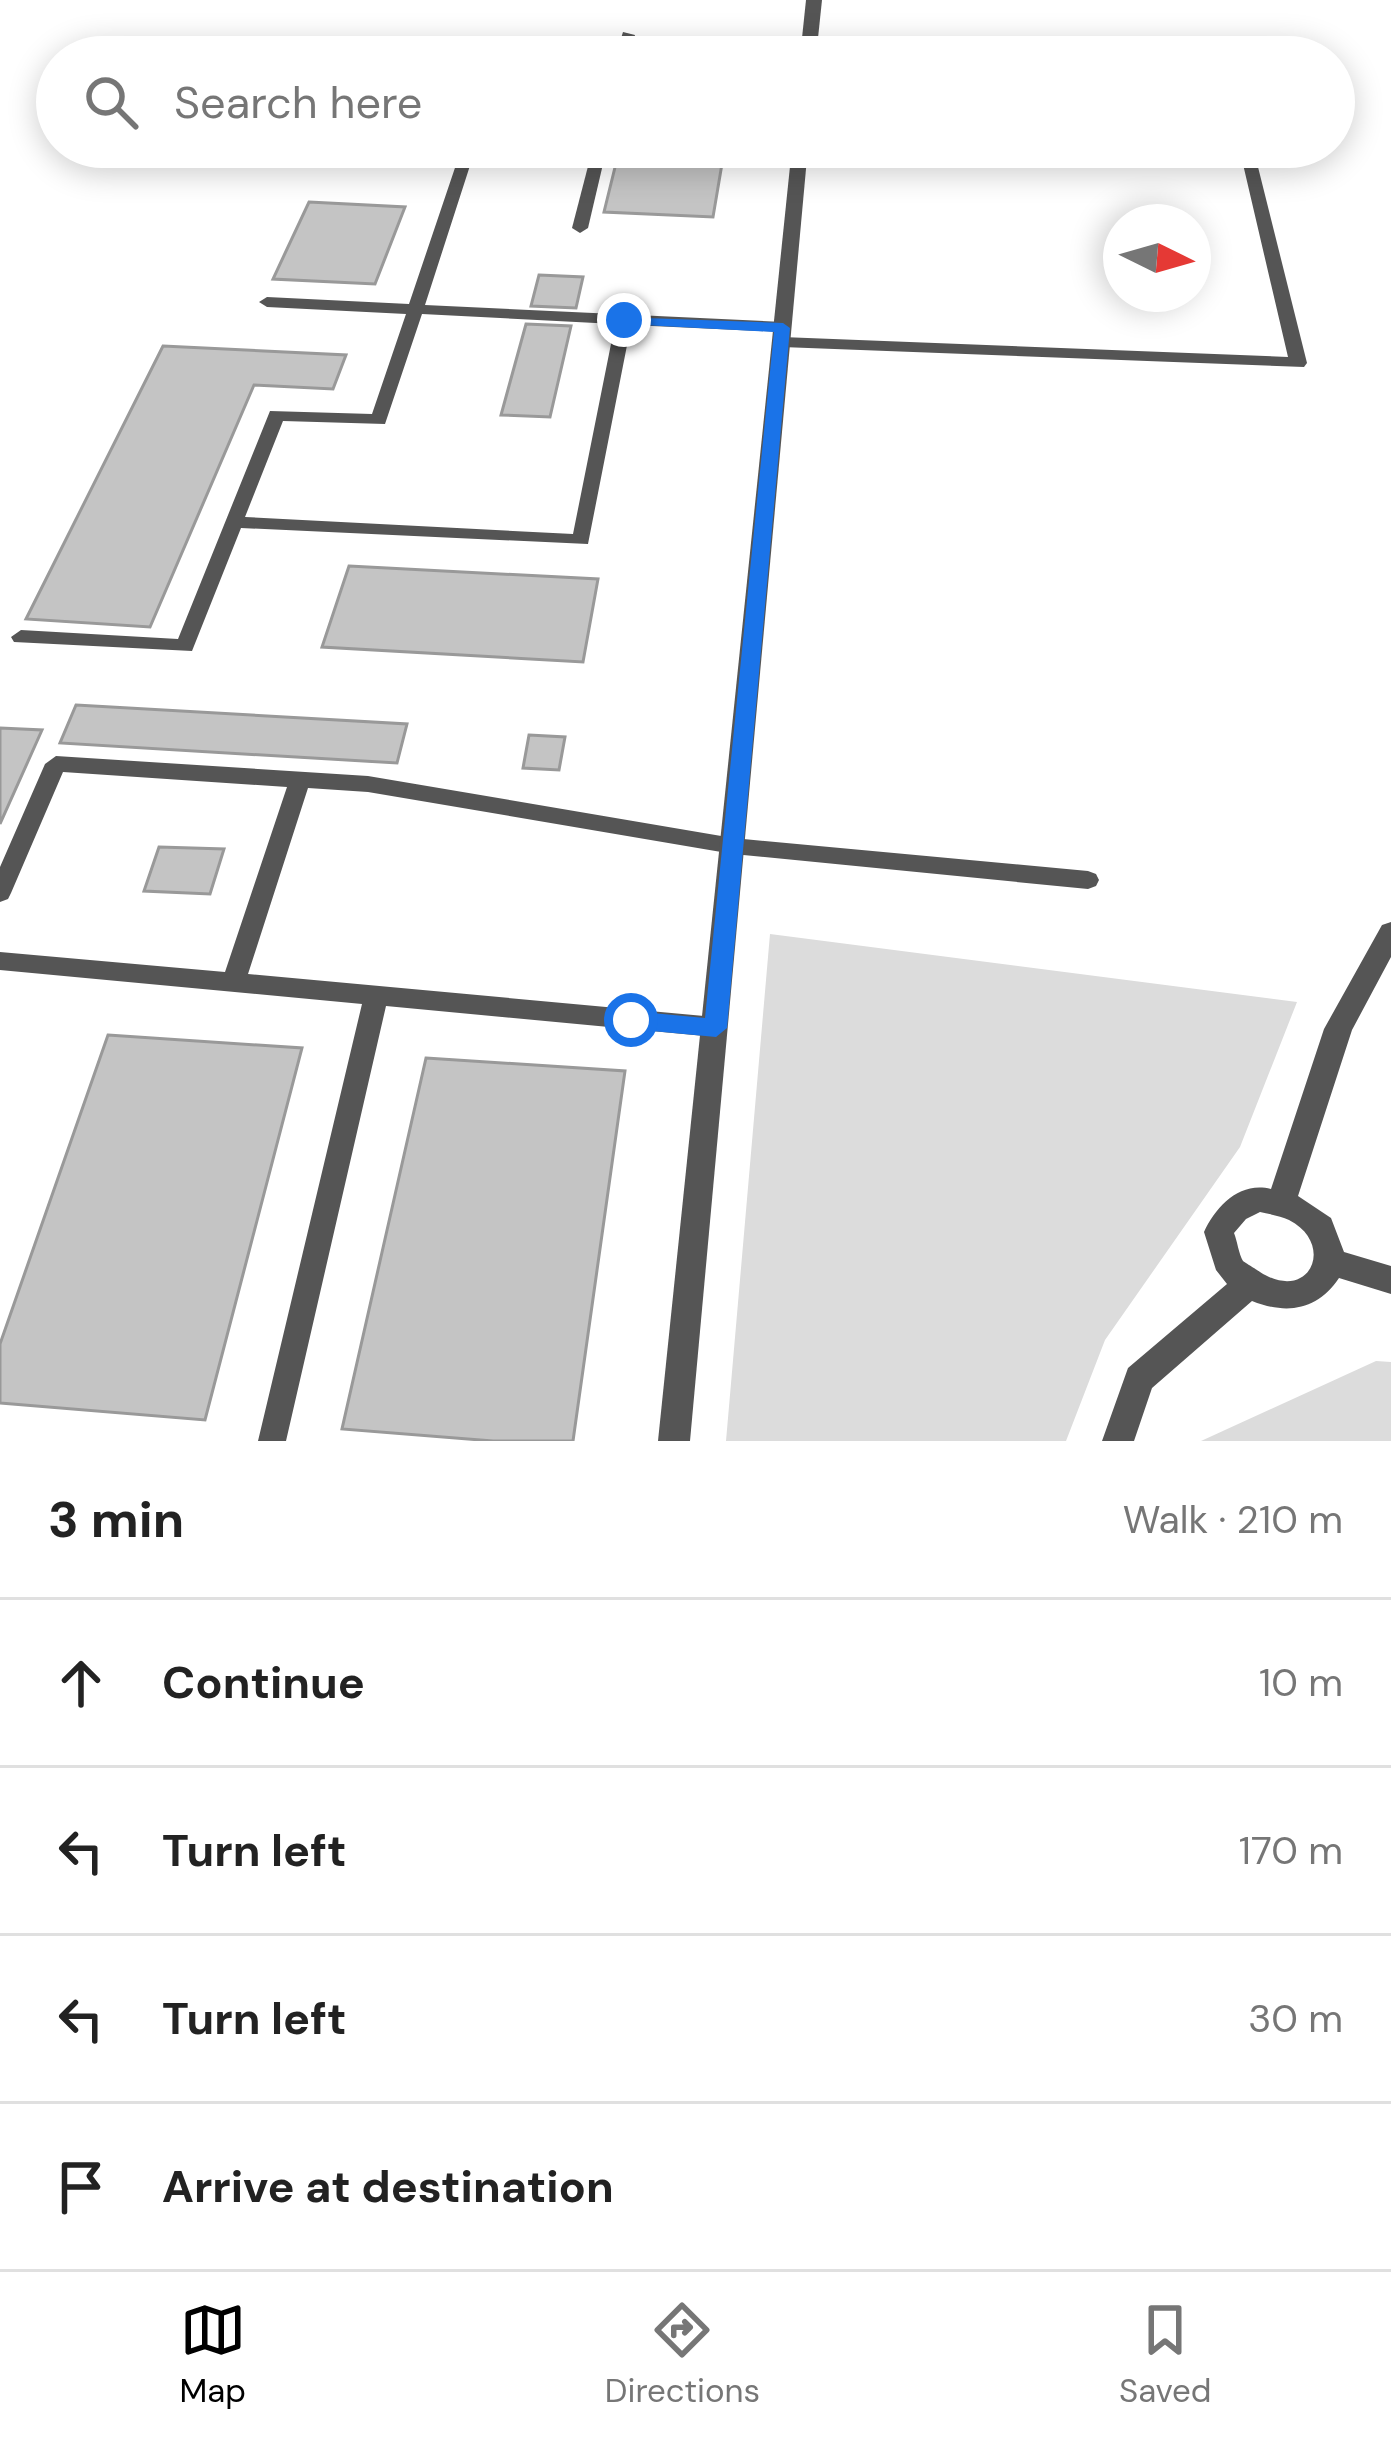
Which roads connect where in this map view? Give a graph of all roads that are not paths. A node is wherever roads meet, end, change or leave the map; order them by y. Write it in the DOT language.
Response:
graph roads {
  1 [pos="814,0"];
  2 [pos="810,36"];
  3 [pos="462,168"];
  4 [pos="595,168"];
  5 [pos="798,168"];
  6 [pos="1251,168"];
  7 [pos="580,228"];
  8 [pos="267,302"];
  9 [pos="416,310"];
  10 [pos="624,320"];
  11 [pos="782,335"];
  12 [pos="234,522"];
  13 [pos="21,637"];
  14 [pos="300,779"];
  15 [pos="733,846"];
  16 [pos="1088,880"];
  17 [pos="0,893"];
  18 [pos="1391,932"];
  19 [pos="0,961"];
  20 [pos="232,983"];
  21 [pos="376,996"];
  22 [pos="716,1028"];
  23 [pos="1282,1201"];
  24 [pos="1332,1262"];
  25 [pos="1391,1280"];
  26 [pos="1248,1285"];
  27 [pos="272,1441"];
  28 [pos="674,1441"];
  29 [pos="1118,1441"];
  1 -- 2 [label="street"];
  3 -- 9 [label="lane"];
  4 -- 7 [label="lane"];
  5 -- 11 [label="street"];
  6 -- 11 [label="lane"];
  8 -- 9 [label="lane"];
  9 -- 10 [label="lane"];
  9 -- 12 [label="lane"];
  10 -- 11 [label="lane"];
  10 -- 12 [label="lane"];
  11 -- 15 [label="street"];
  12 -- 13 [label="lane"];
  14 -- 15 [label="lane"];
  14 -- 17 [label="lane"];
  14 -- 20 [label="lane"];
  15 -- 16 [label="lane"];
  15 -- 22 [label="street"];
  18 -- 23 [label="street"];
  19 -- 20 [label="lane"];
  20 -- 21 [label="lane"];
  21 -- 22 [label="lane"];
  21 -- 27 [label="lane"];
  22 -- 28 [label="street"];
  23 -- 24 [label="street"];
  23 -- 26 [label="street"];
  24 -- 25 [label="street"];
  24 -- 26 [label="street"];
  26 -- 29 [label="street"];
}
